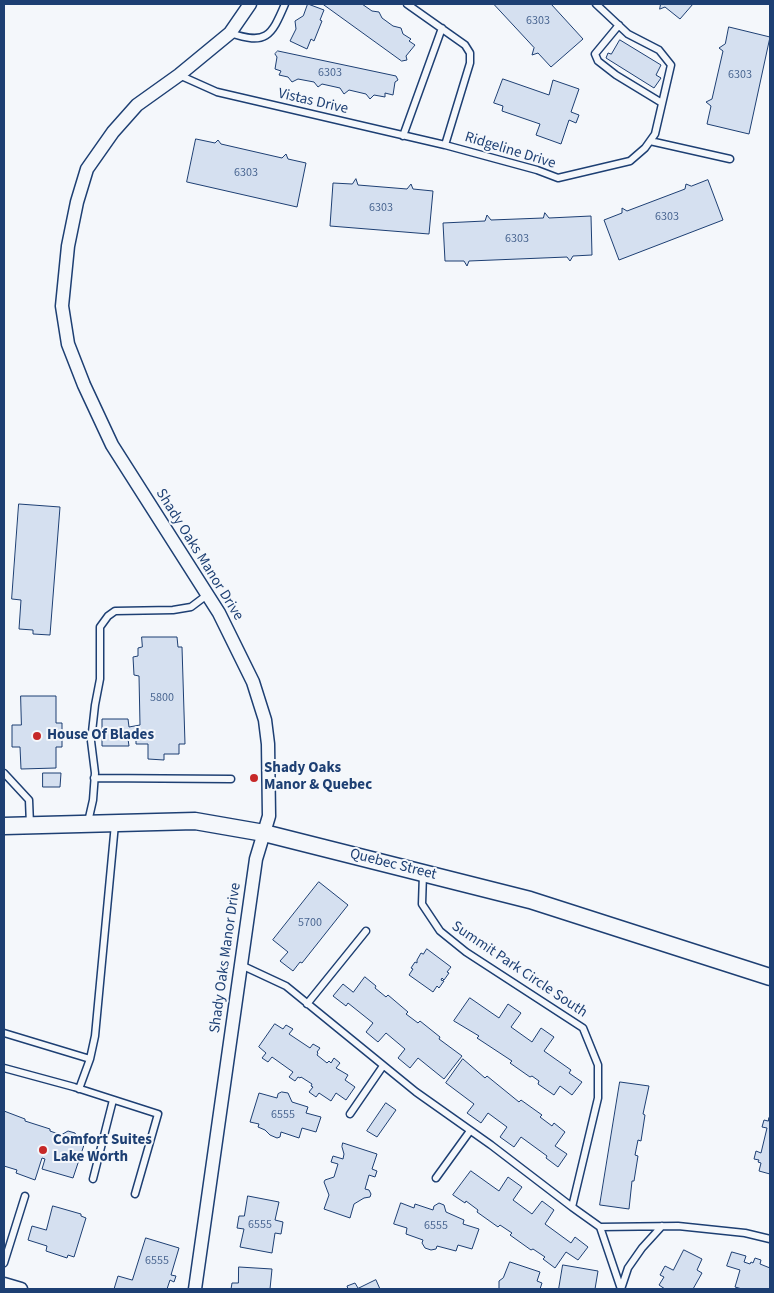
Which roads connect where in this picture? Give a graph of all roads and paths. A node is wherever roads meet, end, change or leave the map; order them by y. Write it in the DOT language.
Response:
graph roads {
  1 [pos="250,4"];
  2 [pos="284,4"];
  3 [pos="407,4"];
  4 [pos="596,4"];
  5 [pos="619,25"];
  6 [pos="442,28"];
  7 [pos="230,33"];
  8 [pos="178,75"];
  9 [pos="662,103"];
  10 [pos="403,136"];
  11 [pos="650,141"];
  12 [pos="445,145"];
  13 [pos="730,159"];
  14 [pos="207,595"];
  15 [pos="4,773"];
  16 [pos="94,778"];
  17 [pos="230,779"];
  18 [pos="115,823"];
  19 [pos="87,824"];
  20 [pos="30,825"];
  21 [pos="4,826"];
  22 [pos="264,833"];
  23 [pos="423,872"];
  24 [pos="366,931"];
  25 [pos="241,966"];
  26 [pos="770,978"];
  27 [pos="307,1004"];
  28 [pos="4,1033"];
  29 [pos="90,1059"];
  30 [pos="383,1066"];
  31 [pos="4,1068"];
  32 [pos="79,1089"];
  33 [pos="113,1100"];
  34 [pos="350,1114"];
  35 [pos="470,1131"];
  36 [pos="436,1178"];
  37 [pos="93,1179"];
  38 [pos="135,1194"];
  39 [pos="26,1196"];
  40 [pos="572,1208"];
  41 [pos="662,1226"];
  42 [pos="600,1227"];
  43 [pos="770,1239"];
  44 [pos="4,1263"];
  45 [pos="4,1284"];
  46 [pos="21,1289"];
  47 [pos="195,1289"];
  48 [pos="621,1289"];
  1 -- 7 [label="street, Shady Oaks Manor Drive"];
  2 -- 7 [label="lane"];
  3 -- 6 [label="lane"];
  4 -- 5 [label="lane, Ridgeline Drive"];
  5 -- 9 [label="lane, Ridgeline Drive"];
  5 -- 9 [label="lane"];
  6 -- 10 [label="lane"];
  6 -- 12 [label="lane"];
  7 -- 8 [label="street, Shady Oaks Manor Drive"];
  8 -- 10 [label="lane, Vistas Drive"];
  8 -- 14 [label="street, Shady Oaks Manor Drive"];
  9 -- 11 [label="lane, Ridgeline Drive"];
  10 -- 12 [label="lane, Vistas Drive"];
  11 -- 12 [label="lane, Ridgeline Drive"];
  11 -- 13 [label="lane"];
  14 -- 16 [label="lane"];
  14 -- 22 [label="street, Shady Oaks Manor Drive"];
  15 -- 20 [label="lane"];
  16 -- 17 [label="lane"];
  16 -- 19 [label="lane"];
  18 -- 19 [label="street, Quebec Street"];
  18 -- 22 [label="street, Quebec Street"];
  18 -- 29 [label="lane"];
  19 -- 20 [label="street, Quebec Street"];
  20 -- 21 [label="street, Quebec Street"];
  22 -- 23 [label="street, Quebec Street"];
  22 -- 25 [label="street, Shady Oaks Manor Drive"];
  23 -- 26 [label="street, Quebec Street"];
  23 -- 40 [label="lane, Summit Park Circle South"];
  24 -- 27 [label="lane"];
  25 -- 27 [label="lane"];
  25 -- 47 [label="street, Shady Oaks Manor Drive"];
  27 -- 30 [label="lane"];
  28 -- 29 [label="lane"];
  29 -- 32 [label="lane"];
  30 -- 34 [label="lane"];
  30 -- 35 [label="lane"];
  31 -- 32 [label="lane"];
  32 -- 33 [label="lane"];
  33 -- 37 [label="lane"];
  33 -- 38 [label="lane"];
  35 -- 36 [label="lane"];
  35 -- 40 [label="lane"];
  39 -- 44 [label="lane"];
  40 -- 42 [label="lane"];
  41 -- 42 [label="lane"];
  41 -- 43 [label="lane"];
  41 -- 48 [label="lane"];
  42 -- 48 [label="lane"];
  45 -- 46 [label="street"];
}
